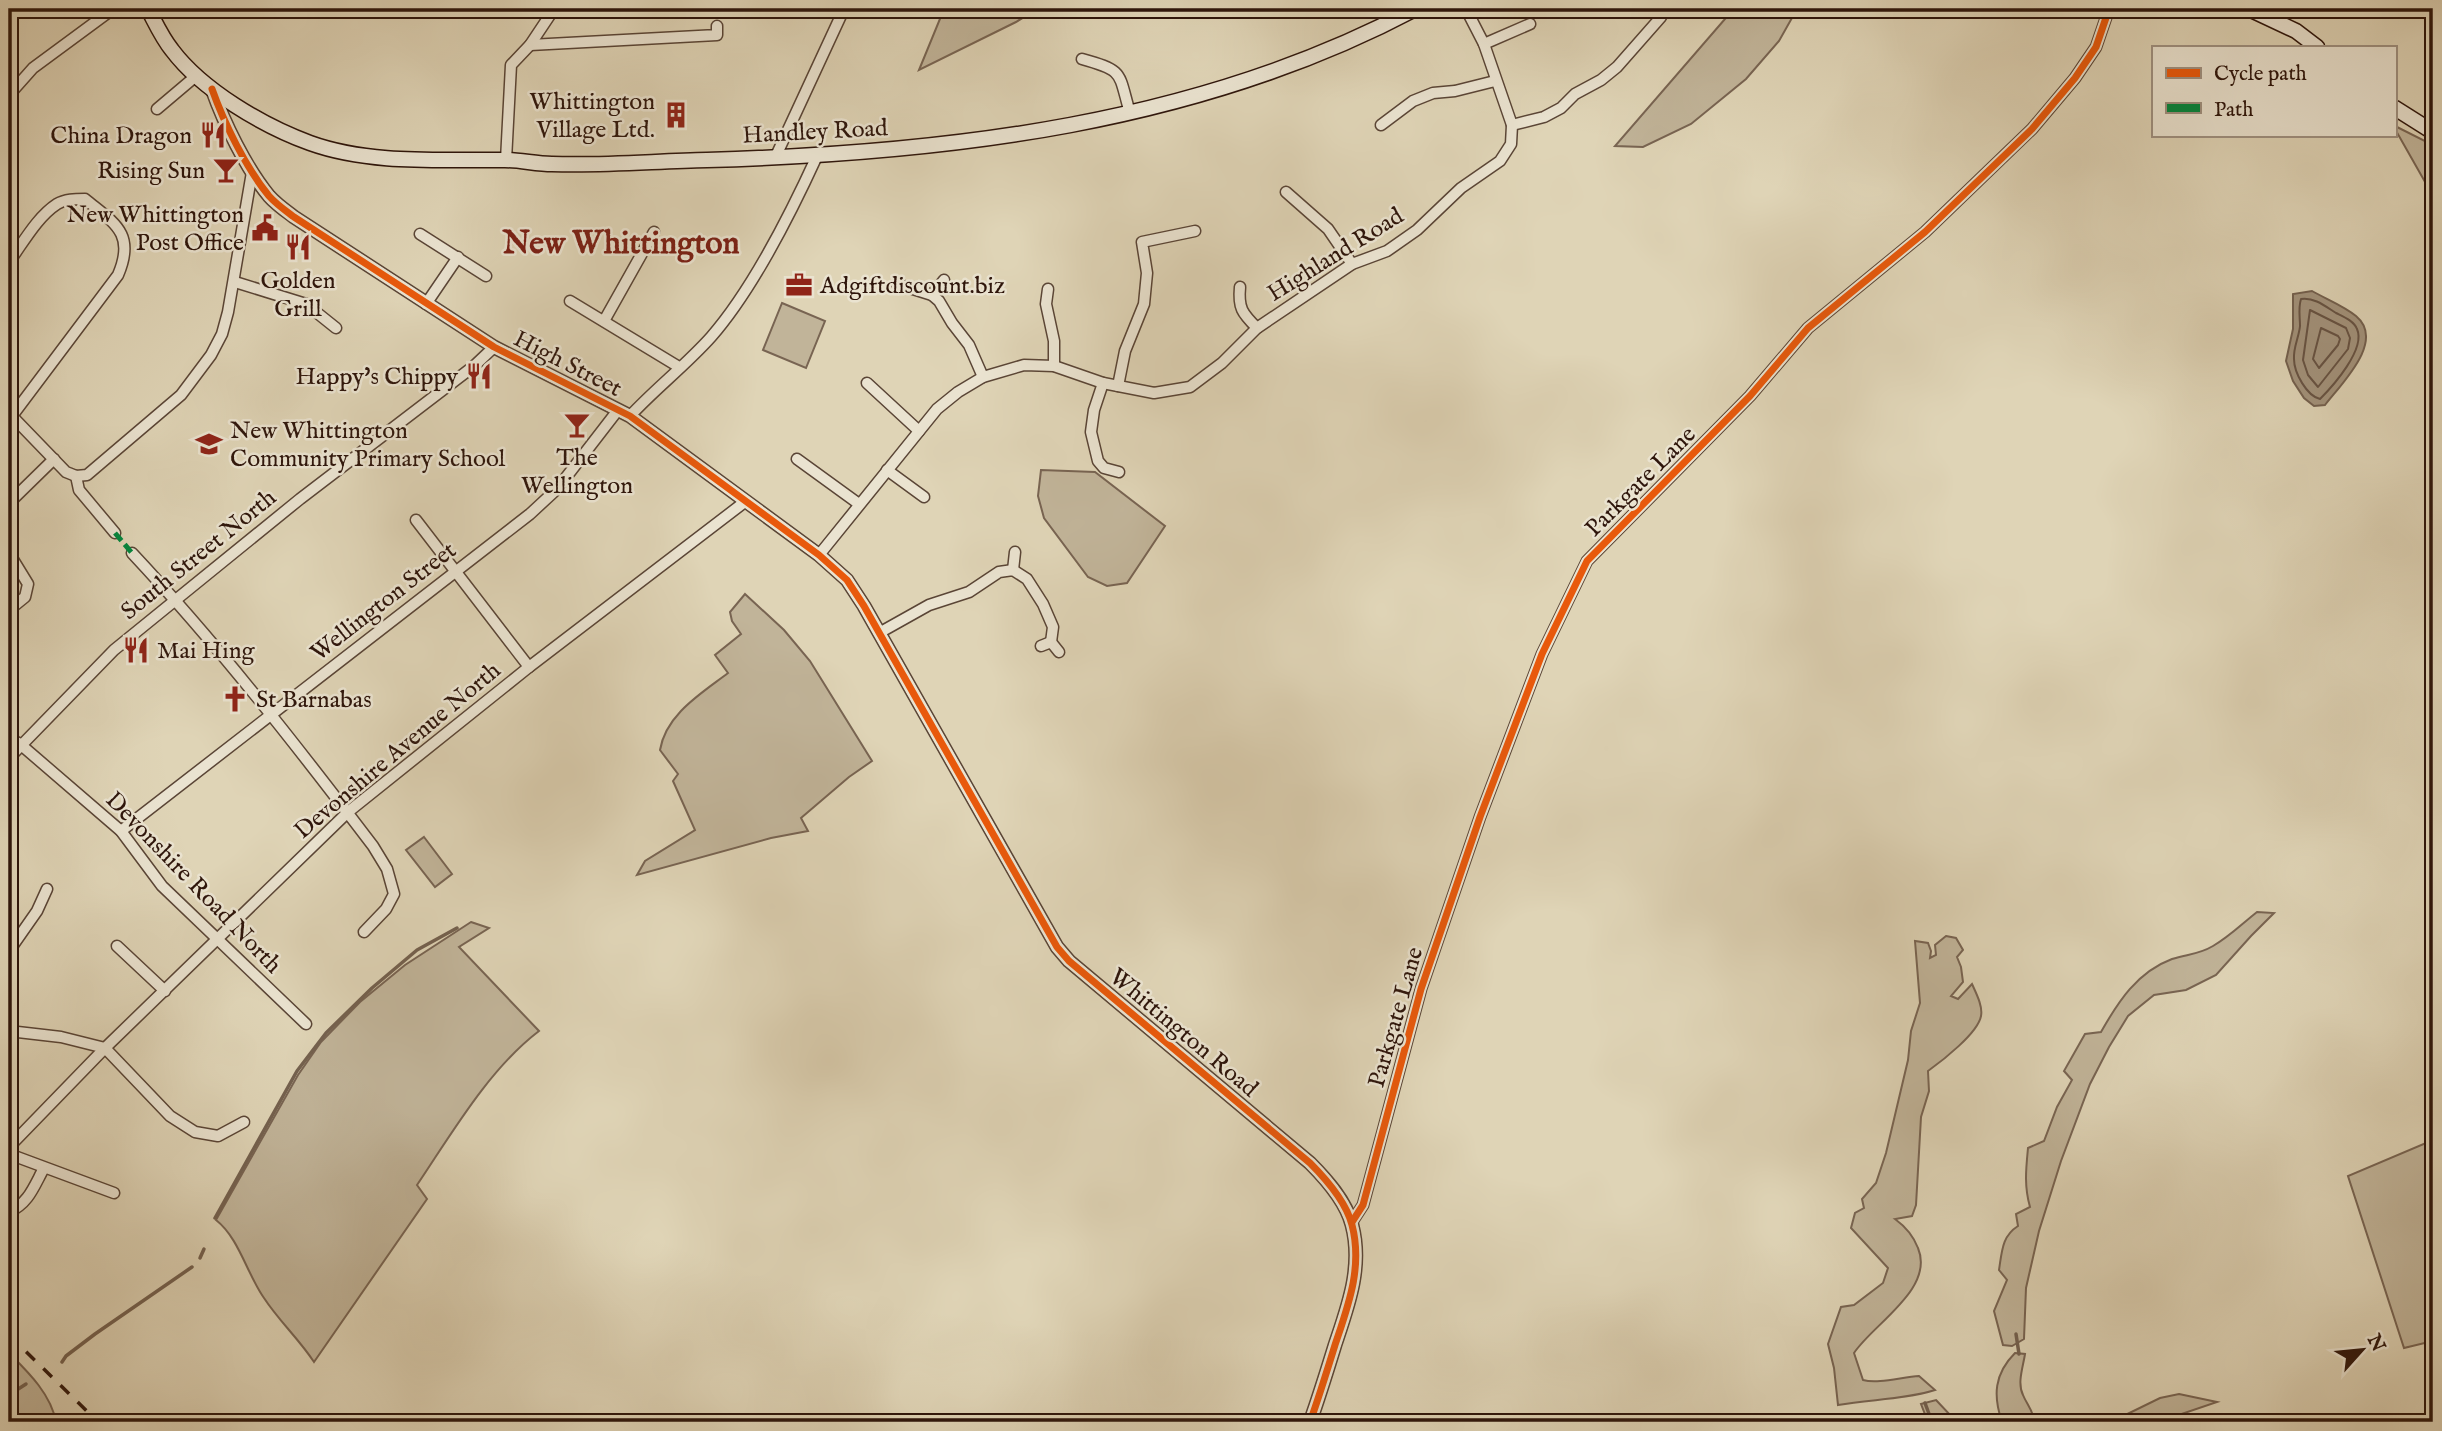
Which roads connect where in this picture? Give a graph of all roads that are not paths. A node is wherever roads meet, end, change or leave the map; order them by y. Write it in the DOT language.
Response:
graph roads {
  1 [pos="113,9"];
  2 [pos="148,9"];
  3 [pos="554,9"];
  4 [pos="844,9"];
  5 [pos="1415,9"];
  6 [pos="1466,9"];
  7 [pos="2109,9"];
  8 [pos="2249,9"];
  9 [pos="1661,17"];
  10 [pos="1530,24"];
  11 [pos="717,26"];
  12 [pos="1484,44"];
  13 [pos="530,45"];
  14 [pos="2316,46"];
  15 [pos="1082,59"];
  16 [pos="196,76"];
  17 [pos="1495,81"];
  18 [pos="212,89"];
  19 [pos="9,95"];
  20 [pos="156,109"];
  21 [pos="2396,109"];
  22 [pos="1130,113"];
  23 [pos="1381,125"];
  24 [pos="1512,125"];
  25 [pos="2433,132"];
  26 [pos="817,156"];
  27 [pos="775,158"];
  28 [pos="506,160"];
  29 [pos="252,172"];
  30 [pos="1286,192"];
  31 [pos="1195,230"];
  32 [pos="654,232"];
  33 [pos="420,234"];
  34 [pos="457,257"];
  35 [pos="9,262"];
  36 [pos="1352,264"];
  37 [pos="486,276"];
  38 [pos="944,280"];
  39 [pos="235,282"];
  40 [pos="897,284"];
  41 [pos="1240,286"];
  42 [pos="1048,289"];
  43 [pos="932,295"];
  44 [pos="570,301"];
  45 [pos="426,304"];
  46 [pos="604,321"];
  47 [pos="336,328"];
  48 [pos="1256,328"];
  49 [pos="494,347"];
  50 [pos="1054,366"];
  51 [pos="679,367"];
  52 [pos="983,377"];
  53 [pos="867,383"];
  54 [pos="1102,383"];
  55 [pos="1118,386"];
  56 [pos="624,413"];
  57 [pos="10,415"];
  58 [pos="919,431"];
  59 [pos="54,459"];
  60 [pos="797,459"];
  61 [pos="887,470"];
  62 [pos="1119,472"];
  63 [pos="76,476"];
  64 [pos="923,497"];
  65 [pos="746,501"];
  66 [pos="9,503"];
  67 [pos="859,505"];
  68 [pos="416,520"];
  69 [pos="115,533"];
  70 [pos="1015,552"];
  71 [pos="9,553"];
  72 [pos="132,553"];
  73 [pos="819,555"];
  74 [pos="1013,570"];
  75 [pos="456,571"];
  76 [pos="177,600"];
  77 [pos="9,610"];
  78 [pos="879,633"];
  79 [pos="1059,652"];
  80 [pos="530,667"];
  81 [pos="905,679"];
  82 [pos="273,714"];
  83 [pos="9,738"];
  84 [pos="20,744"];
  85 [pos="9,758"];
  86 [pos="348,812"];
  87 [pos="121,831"];
  88 [pos="47,889"];
  89 [pos="364,932"];
  90 [pos="217,939"];
  91 [pos="117,946"];
  92 [pos="9,951"];
  93 [pos="165,991"];
  94 [pos="306,1024"];
  95 [pos="9,1031"];
  96 [pos="105,1048"];
  97 [pos="244,1122"];
  98 [pos="9,1147"];
  99 [pos="9,1154"];
  100 [pos="44,1168"];
  101 [pos="114,1193"];
  102 [pos="9,1212"];
  103 [pos="1352,1222"];
  104 [pos="1310,1422"];
  1 -- 19 [label="street"];
  2 -- 16 [label="main road, High Street"];
  3 -- 13 [label="street"];
  4 -- 27 [label="street"];
  5 -- 22 [label="main road, Handley Road"];
  6 -- 12 [label="street"];
  7 -- 103 [label="street, Parkgate Lane"];
  8 -- 14 [label="main road"];
  9 -- 24 [label="street"];
  10 -- 12 [label="street"];
  11 -- 13 [label="street"];
  12 -- 17 [label="street"];
  13 -- 28 [label="street"];
  15 -- 22 [label="street"];
  16 -- 18 [label="main road, High Street"];
  16 -- 20 [label="street"];
  17 -- 23 [label="street"];
  17 -- 24 [label="street"];
  18 -- 28 [label="main road, Handley Road"];
  18 -- 29 [label="street, High Street"];
  21 -- 25 [label="main road"];
  22 -- 26 [label="main road, Handley Road"];
  24 -- 36 [label="street, Highland Road"];
  26 -- 27 [label="main road, Handley Road"];
  26 -- 51 [label="street, Wellington Street"];
  27 -- 28 [label="main road, Handley Road"];
  29 -- 39 [label="street"];
  29 -- 45 [label="street, High Street"];
  30 -- 36 [label="street"];
  31 -- 55 [label="street"];
  32 -- 46 [label="street"];
  33 -- 34 [label="street"];
  34 -- 37 [label="street"];
  34 -- 45 [label="street"];
  35 -- 57 [label="street"];
  36 -- 48 [label="street, Highland Road"];
  38 -- 43 [label="street"];
  39 -- 47 [label="street"];
  39 -- 63 [label="street"];
  40 -- 43 [label="street"];
  41 -- 48 [label="street, Highland Road"];
  42 -- 50 [label="street"];
  43 -- 52 [label="street"];
  44 -- 46 [label="street"];
  45 -- 49 [label="street, High Street"];
  46 -- 51 [label="street"];
  48 -- 55 [label="street, Highland Road"];
  49 -- 56 [label="street, High Street"];
  49 -- 76 [label="street, South Street North"];
  50 -- 52 [label="street, Highland Road"];
  50 -- 54 [label="street, Highland Road"];
  51 -- 56 [label="street, Wellington Street"];
  52 -- 58 [label="street, Highland Road"];
  53 -- 58 [label="street"];
  54 -- 55 [label="street, Highland Road"];
  54 -- 62 [label="street"];
  56 -- 65 [label="street, High Street"];
  56 -- 75 [label="street, Wellington Street"];
  57 -- 59 [label="street"];
  58 -- 61 [label="street, Highland Road"];
  59 -- 63 [label="street"];
  59 -- 66 [label="street"];
  60 -- 67 [label="street"];
  61 -- 64 [label="street"];
  61 -- 67 [label="street, Highland Road"];
  63 -- 69 [label="street"];
  65 -- 73 [label="street, High Street"];
  65 -- 80 [label="street, Devonshire Avenue North"];
  67 -- 73 [label="street, Highland Road"];
  68 -- 75 [label="street"];
  70 -- 74 [label="street"];
  71 -- 77 [label="street"];
  72 -- 76 [label="street"];
  73 -- 78 [label="street, High Street"];
  74 -- 78 [label="street"];
  74 -- 79 [label="street"];
  75 -- 80 [label="street"];
  75 -- 82 [label="street, Wellington Street"];
  76 -- 82 [label="street"];
  76 -- 84 [label="street, South Street North"];
  78 -- 81 [label="street, High Street"];
  80 -- 86 [label="street, Devonshire Avenue North"];
  81 -- 103 [label="street, Whittington Road"];
  82 -- 86 [label="street"];
  82 -- 87 [label="street, Wellington Street"];
  83 -- 84 [label="street, Devonshire Road North"];
  84 -- 85 [label="street, South Street North"];
  84 -- 87 [label="street, Devonshire Road North"];
  86 -- 89 [label="street"];
  86 -- 90 [label="street, Devonshire Avenue North"];
  87 -- 90 [label="street, Devonshire Road North"];
  88 -- 92 [label="street"];
  90 -- 93 [label="street, Devonshire Avenue North"];
  90 -- 94 [label="street, Devonshire Road North"];
  91 -- 93 [label="street"];
  93 -- 96 [label="street, Devonshire Avenue North"];
  95 -- 96 [label="street"];
  96 -- 97 [label="street"];
  96 -- 98 [label="street, Devonshire Avenue North"];
  99 -- 100 [label="street"];
  100 -- 101 [label="street"];
  100 -- 102 [label="street"];
  103 -- 104 [label="street, Whittington Road"];
}
